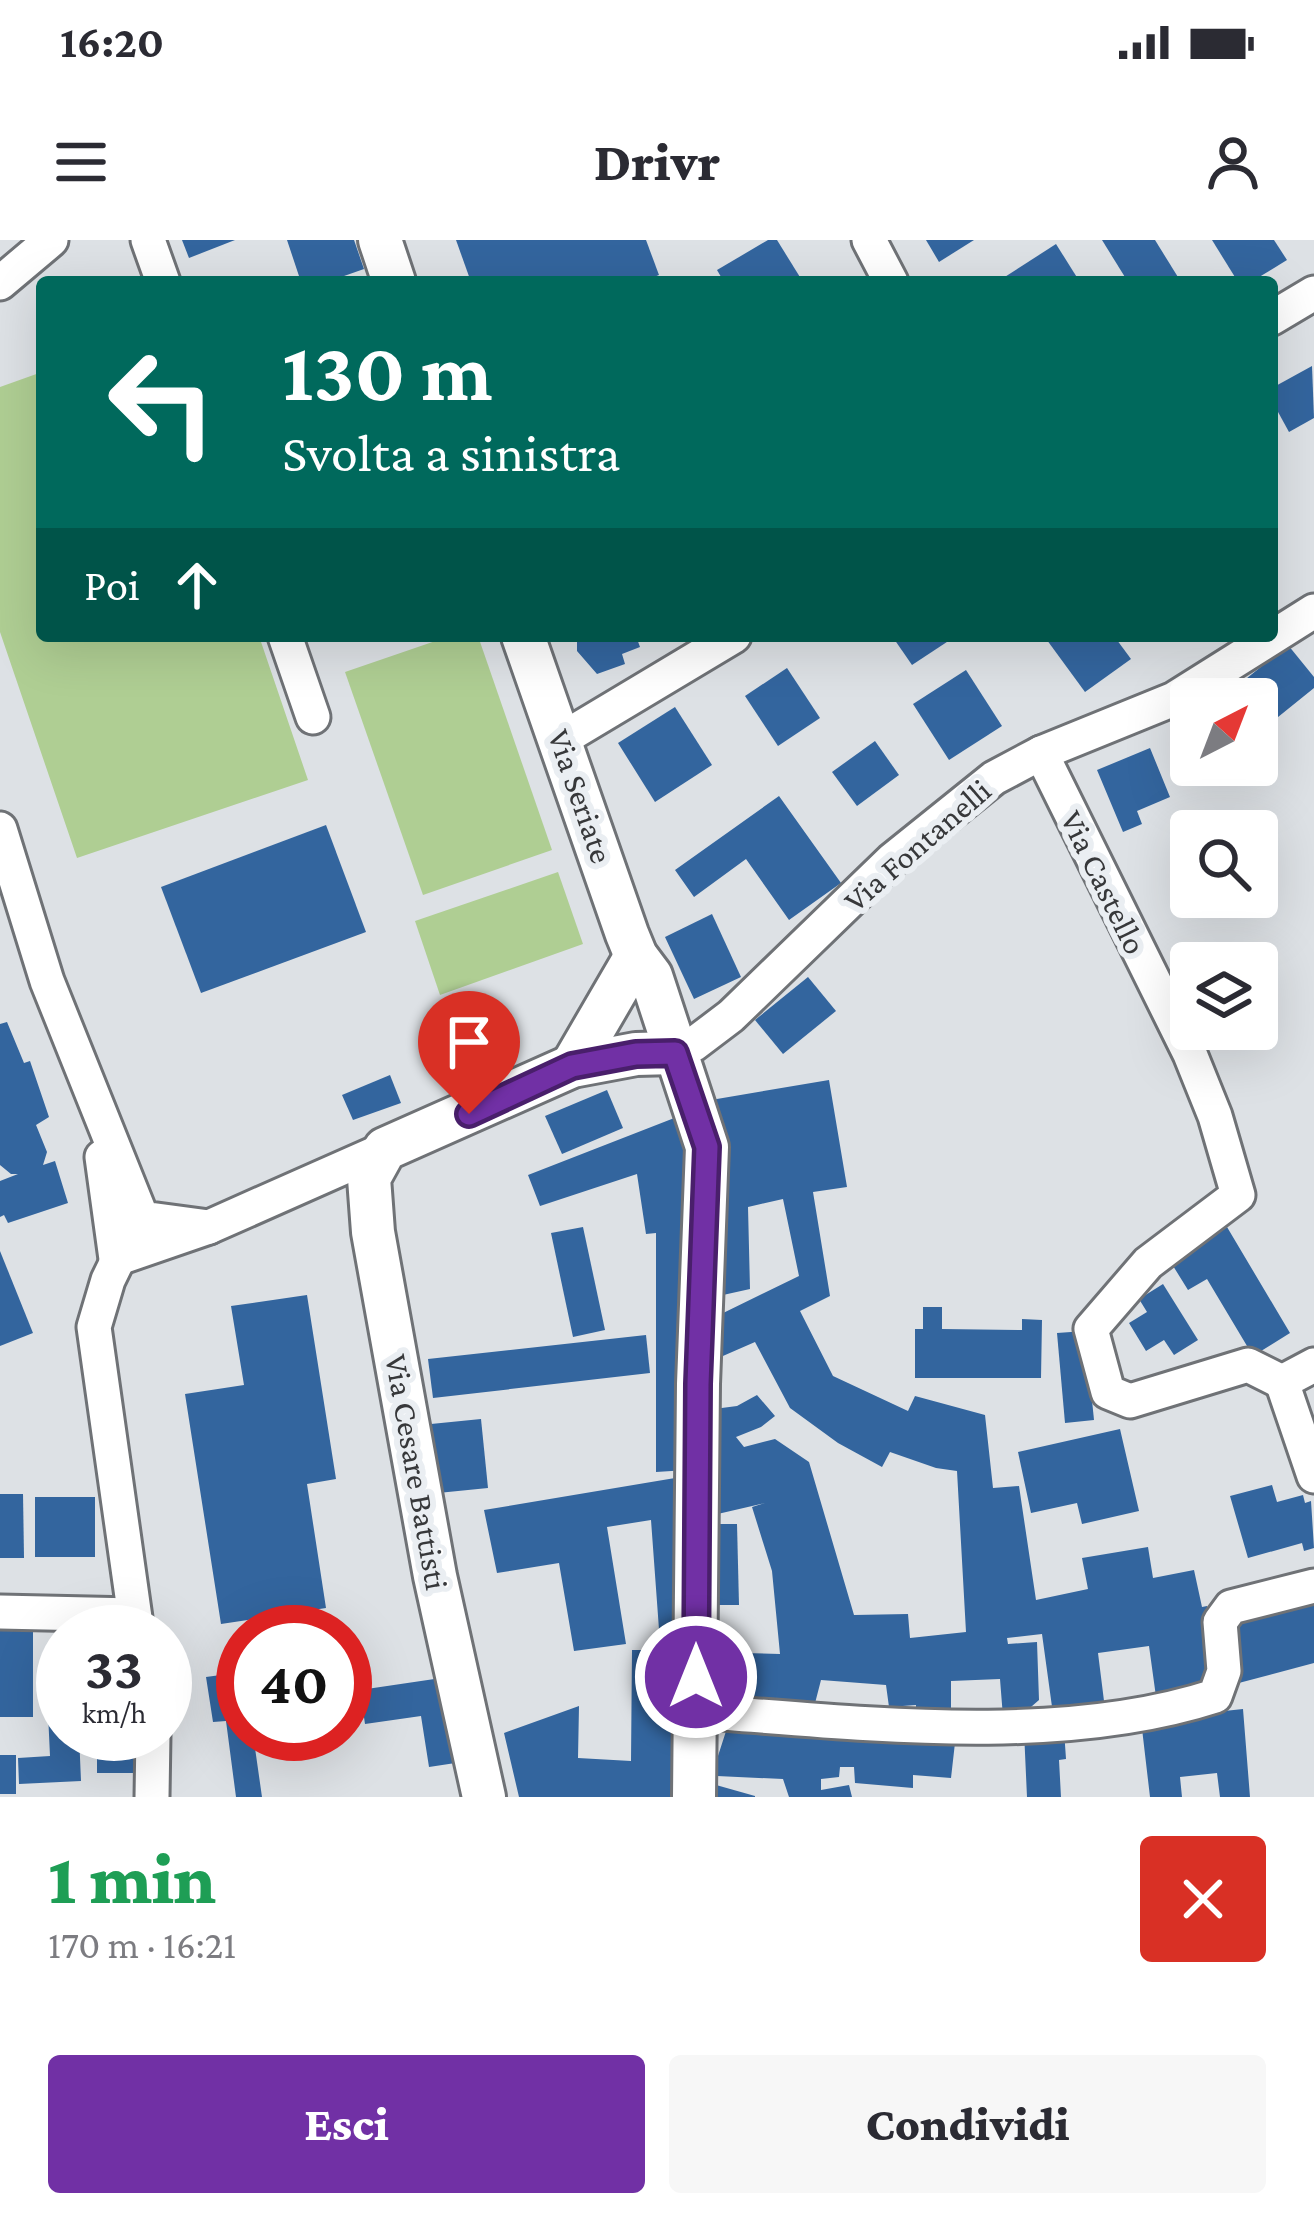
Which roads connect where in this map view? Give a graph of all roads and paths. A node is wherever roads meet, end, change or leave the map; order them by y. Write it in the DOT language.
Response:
graph roads {
  1 [pos="51,240"];
  2 [pos="148,240"];
  3 [pos="380,240"];
  4 [pos="868,240"];
  5 [pos="161,276"];
  6 [pos="392,276"];
  7 [pos="888,276"];
  8 [pos="0,283"];
  9 [pos="1314,293"];
  10 [pos="1278,314"];
  11 [pos="1314,611"];
  12 [pos="1278,634"];
  13 [pos="287,642"];
  14 [pos="525,642"];
  15 [pos="724,642"];
  16 [pos="1265,642"];
  17 [pos="313,717"];
  18 [pos="562,739"];
  19 [pos="1041,753"];
  20 [pos="1,840"];
  21 [pos="14,930"];
  22 [pos="636,956"];
  23 [pos="675,1053"];
  24 [pos="572,1066"];
  25 [pos="96,1111"];
  26 [pos="385,1149"];
  27 [pos="315,1179"];
  28 [pos="371,1211"];
  29 [pos="142,1218"];
  30 [pos="209,1227"];
  31 [pos="116,1259"];
  32 [pos="1314,1364"];
  33 [pos="1282,1382"];
  34 [pos="1314,1476"];
  35 [pos="1314,1586"];
  36 [pos="133,1605"];
  37 [pos="0,1612"];
  38 [pos="36,1615"];
  39 [pos="696,1711"];
  40 [pos="153,1761"];
  41 [pos="152,1797"];
  42 [pos="484,1797"];
  43 [pos="694,1797"];
  1 -- 8 [label="street"];
  2 -- 5 [label="street"];
  3 -- 6 [label="street"];
  4 -- 7 [label="street"];
  9 -- 10 [label="street"];
  11 -- 12 [label="street, Via Fontanelli"];
  13 -- 17 [label="street"];
  14 -- 18 [label="street, Via Seriate"];
  15 -- 18 [label="street"];
  16 -- 19 [label="street, Via Fontanelli"];
  18 -- 22 [label="street, Via Seriate"];
  19 -- 23 [label="street, Via Fontanelli"];
  19 -- 33 [label="street, Via Castello"];
  20 -- 21 [label="street"];
  21 -- 25 [label="street"];
  22 -- 23 [label="street, Via Seriate"];
  22 -- 24 [label="street"];
  23 -- 24 [label="street"];
  23 -- 39 [label="street, Via Seriate"];
  24 -- 26 [label="street"];
  25 -- 29 [label="street"];
  25 -- 31 [label="street"];
  26 -- 27 [label="street"];
  26 -- 28 [label="street, Via Cesare Battisti"];
  27 -- 28 [label="street"];
  27 -- 30 [label="street"];
  28 -- 42 [label="street, Via Cesare Battisti"];
  29 -- 30 [label="street"];
  29 -- 31 [label="street"];
  30 -- 31 [label="street"];
  31 -- 36 [label="street"];
  32 -- 33 [label="street"];
  33 -- 34 [label="street"];
  35 -- 39 [label="street"];
  37 -- 38 [label="street"];
  39 -- 43 [label="street, Via Seriate"];
  40 -- 41 [label="street"];
}
